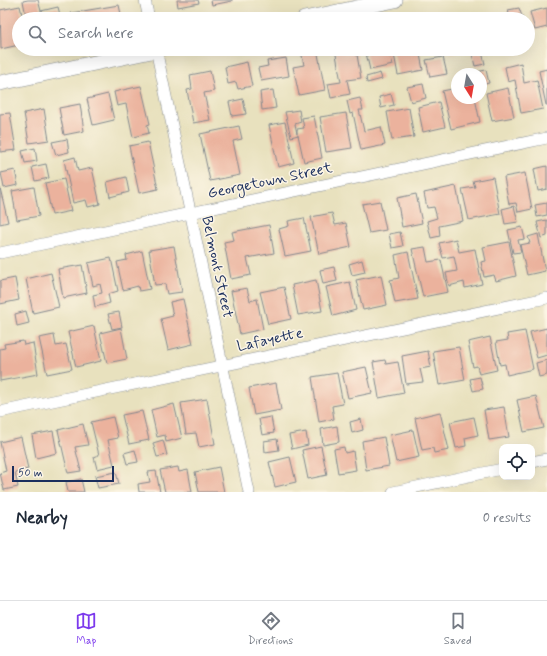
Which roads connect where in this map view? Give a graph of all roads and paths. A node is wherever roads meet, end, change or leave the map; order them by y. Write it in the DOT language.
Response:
graph roads {
  1 [pos="146,0"];
  2 [pos="395,0"];
  3 [pos="149,12"];
  4 [pos="338,12"];
  5 [pos="125,56"];
  6 [pos="159,56"];
  7 [pos="0,83"];
  8 [pos="547,138"];
  9 [pos="190,213"];
  10 [pos="0,253"];
  11 [pos="547,298"];
  12 [pos="222,366"];
  13 [pos="0,412"];
  14 [pos="547,459"];
  15 [pos="535,461"];
  16 [pos="499,470"];
  17 [pos="249,492"];
  18 [pos="393,492"];
  1 -- 3 [label="street"];
  2 -- 4 [label="main road"];
  5 -- 7 [label="main road"];
  6 -- 9 [label="street, Belmont Street"];
  8 -- 9 [label="street, Georgetown Street"];
  9 -- 10 [label="street, Georgetown Street"];
  9 -- 12 [label="street, Belmont Street"];
  11 -- 12 [label="street, Lafayette"];
  12 -- 13 [label="street, Lafayette"];
  12 -- 17 [label="street, Belmont Street"];
  14 -- 15 [label="street"];
  16 -- 18 [label="street"];
}
